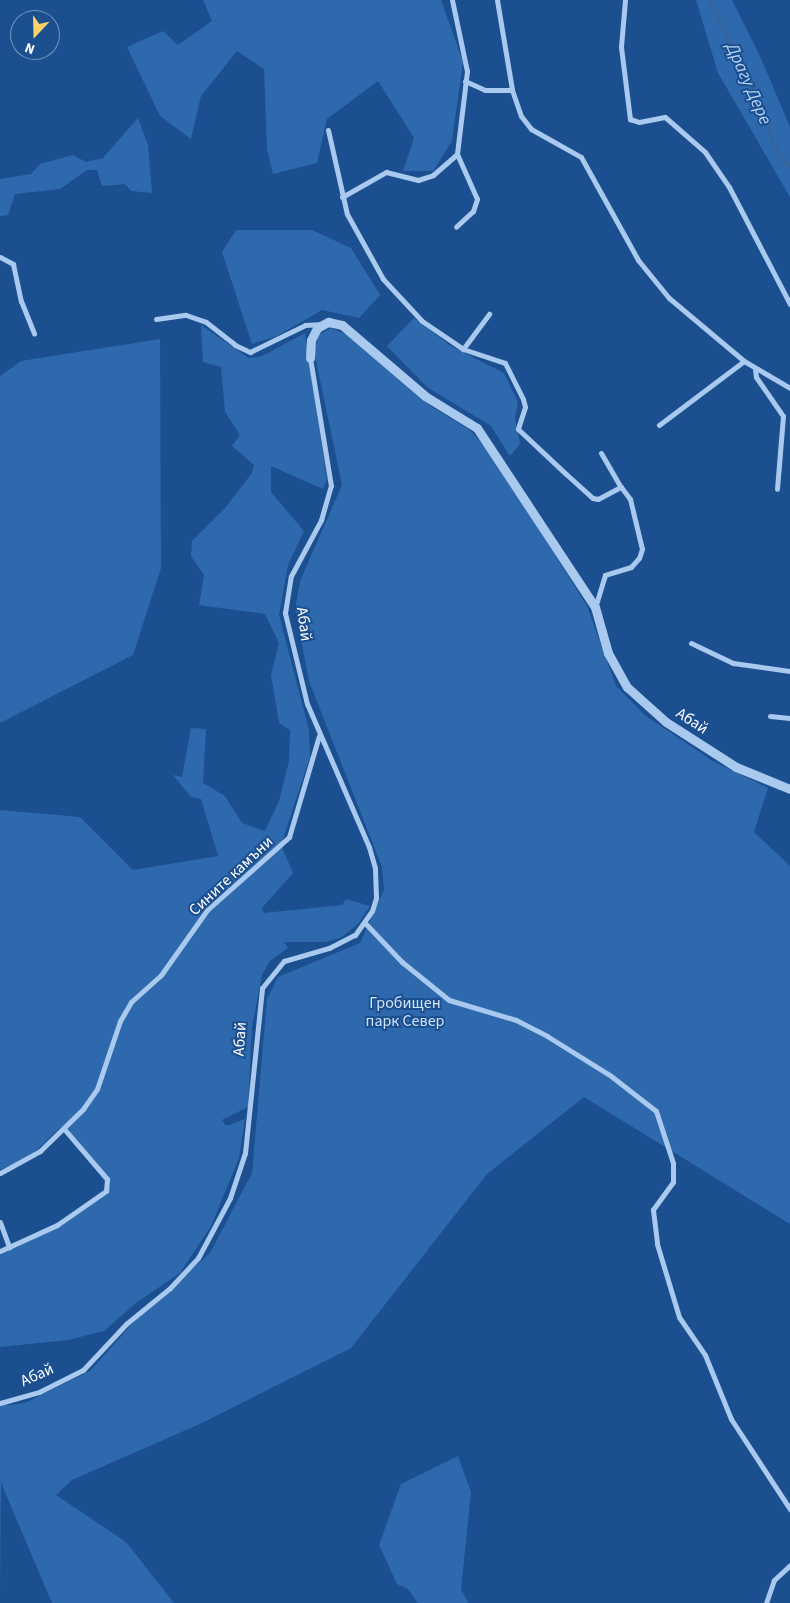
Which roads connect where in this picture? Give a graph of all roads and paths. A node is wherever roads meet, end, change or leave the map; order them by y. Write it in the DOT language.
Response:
graph roads {
  1 [pos="452,0"];
  2 [pos="497,0"];
  3 [pos="625,0"];
  4 [pos="465,81"];
  5 [pos="512,90"];
  6 [pos="328,130"];
  7 [pos="457,154"];
  8 [pos="342,197"];
  9 [pos="456,227"];
  10 [pos="0,257"];
  11 [pos="790,304"];
  12 [pos="489,314"];
  13 [pos="156,319"];
  14 [pos="323,324"];
  15 [pos="34,334"];
  16 [pos="462,349"];
  17 [pos="310,358"];
  18 [pos="744,362"];
  19 [pos="755,369"];
  20 [pos="790,388"];
  21 [pos="659,425"];
  22 [pos="600,454"];
  23 [pos="621,487"];
  24 [pos="777,489"];
  25 [pos="595,607"];
  26 [pos="691,643"];
  27 [pos="790,672"];
  28 [pos="770,716"];
  29 [pos="790,718"];
  30 [pos="319,736"];
  31 [pos="790,789"];
  32 [pos="365,923"];
  33 [pos="65,1130"];
  34 [pos="0,1172"];
  35 [pos="0,1222"];
  36 [pos="9,1247"];
  37 [pos="0,1251"];
  38 [pos="0,1403"];
  39 [pos="790,1509"];
  40 [pos="790,1565"];
  41 [pos="766,1603"];
  1 -- 4 [label="street"];
  2 -- 5 [label="street"];
  3 -- 11 [label="street"];
  4 -- 5 [label="street"];
  4 -- 7 [label="street"];
  5 -- 18 [label="street"];
  6 -- 8 [label="street"];
  7 -- 8 [label="street"];
  7 -- 9 [label="street"];
  8 -- 16 [label="street"];
  10 -- 15 [label="street"];
  12 -- 16 [label="street"];
  13 -- 14 [label="street"];
  14 -- 17 [label="street, Абай"];
  14 -- 25 [label="street, Абай"];
  16 -- 23 [label="street"];
  17 -- 30 [label="street, Абай"];
  18 -- 19 [label="street"];
  18 -- 21 [label="street"];
  19 -- 20 [label="street"];
  19 -- 24 [label="street"];
  22 -- 23 [label="street"];
  23 -- 25 [label="street"];
  25 -- 31 [label="street, Абай"];
  26 -- 27 [label="street"];
  28 -- 29 [label="street"];
  30 -- 32 [label="street, Абай"];
  30 -- 33 [label="street, Сините камъни"];
  32 -- 38 [label="street, Абай"];
  32 -- 39 [label="street"];
  33 -- 34 [label="street, Сините камъни"];
  33 -- 36 [label="street"];
  35 -- 36 [label="street"];
  36 -- 37 [label="street"];
  40 -- 41 [label="street"];
}
